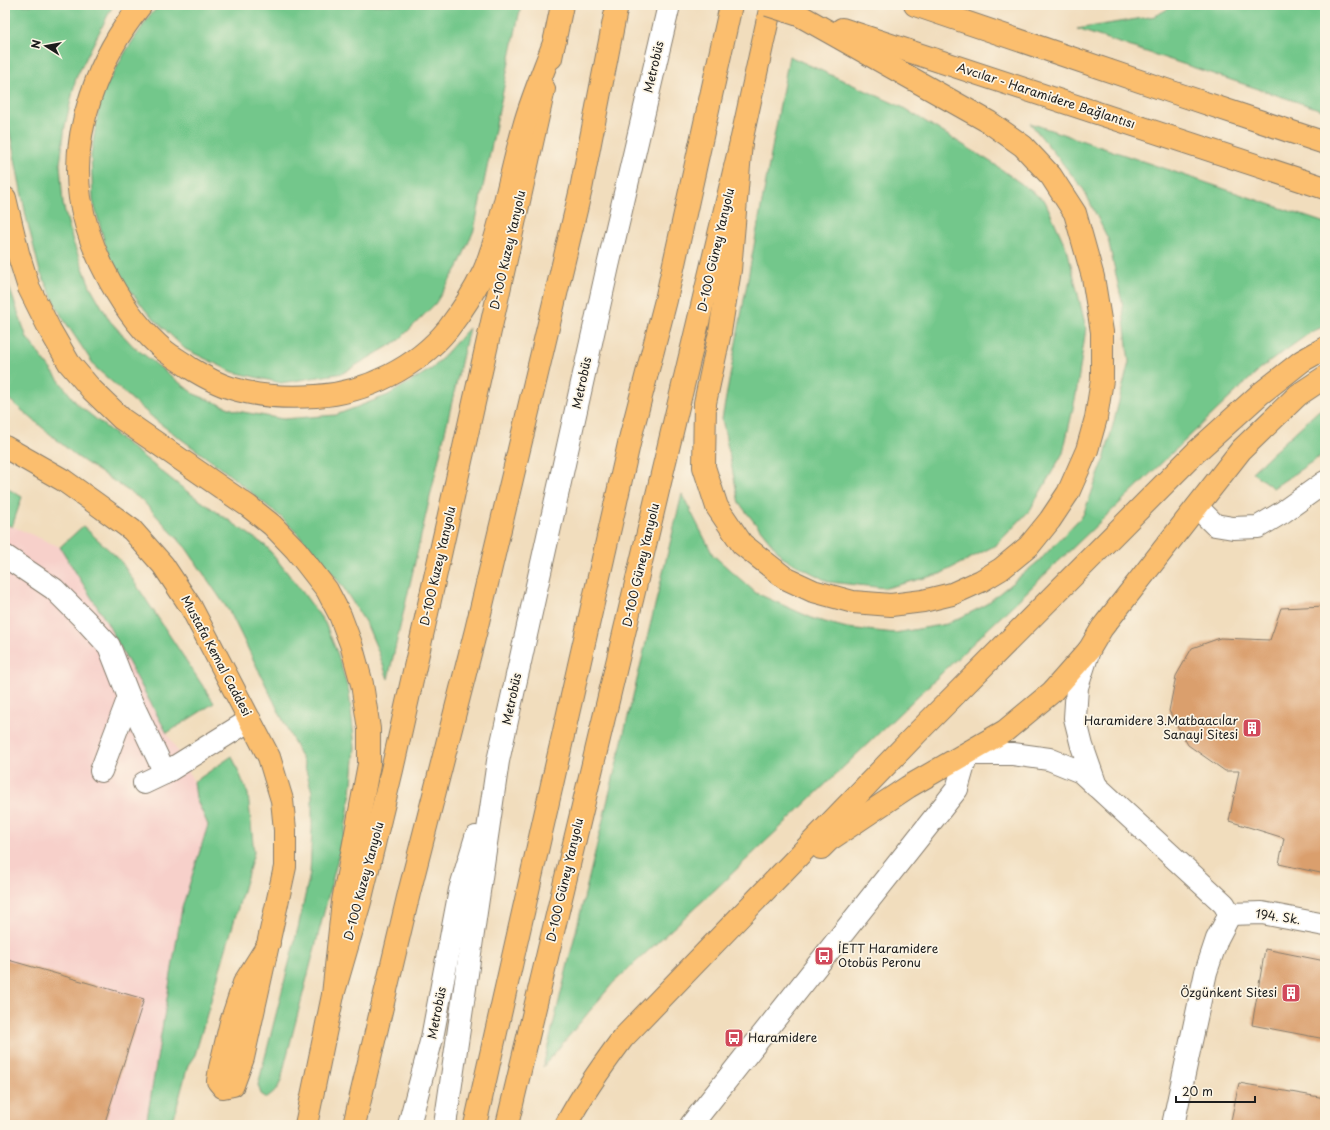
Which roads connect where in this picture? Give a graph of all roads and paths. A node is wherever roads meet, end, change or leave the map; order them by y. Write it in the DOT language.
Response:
graph roads {
  1 [pos="141,5"];
  2 [pos="562,5"];
  3 [pos="617,5"];
  4 [pos="669,5"];
  5 [pos="731,5"];
  6 [pos="768,5"];
  7 [pos="771,5"];
  8 [pos="915,5"];
  9 [pos="799,15"];
  10 [pos="555,40"];
  11 [pos="741,142"];
  12 [pos="1325,143"];
  13 [pos="1325,188"];
  14 [pos="5,198"];
  15 [pos="1325,348"];
  16 [pos="1325,377"];
  17 [pos="5,446"];
  18 [pos="1325,482"];
  19 [pos="1197,507"];
  20 [pos="5,556"];
  21 [pos="1089,650"];
  22 [pos="129,697"];
  23 [pos="250,720"];
  24 [pos="967,754"];
  25 [pos="498,761"];
  26 [pos="101,771"];
  27 [pos="165,773"];
  28 [pos="144,783"];
  29 [pos="1096,788"];
  30 [pos="1230,914"];
  31 [pos="1325,925"];
  32 [pos="730,927"];
  33 [pos="269,943"];
  34 [pos="333,995"];
  35 [pos="306,1125"];
  36 [pos="354,1125"];
  37 [pos="409,1125"];
  38 [pos="445,1125"];
  39 [pos="475,1125"];
  40 [pos="507,1125"];
  41 [pos="566,1125"];
  42 [pos="691,1125"];
  43 [pos="1174,1125"];
  1 -- 10 [label="main road"];
  2 -- 10 [label="main road, D-100 Kuzey Yanyolu"];
  3 -- 36 [label="main road"];
  4 -- 25 [label="street, Metrobüs"];
  5 -- 39 [label="main road"];
  6 -- 9 [label="main road, Avcılar - Haramidere Bağlantısı, bridge"];
  7 -- 11 [label="main road, D-100 Güney Yanyolu"];
  8 -- 12 [label="main road"];
  9 -- 11 [label="main road"];
  9 -- 13 [label="main road, Avcılar - Haramidere Bağlantısı"];
  10 -- 34 [label="main road, D-100 Kuzey Yanyolu"];
  11 -- 40 [label="main road, D-100 Güney Yanyolu"];
  14 -- 34 [label="main road"];
  15 -- 32 [label="main road"];
  16 -- 19 [label="main road"];
  17 -- 23 [label="main road, Mustafa Kemal Caddesi"];
  18 -- 19 [label="street"];
  19 -- 21 [label="main road"];
  20 -- 22 [label="street"];
  21 -- 24 [label="main road"];
  21 -- 29 [label="street"];
  22 -- 26 [label="street"];
  22 -- 27 [label="street"];
  23 -- 27 [label="street"];
  23 -- 33 [label="main road, Mustafa Kemal Caddesi"];
  24 -- 29 [label="street"];
  24 -- 32 [label="main road"];
  24 -- 42 [label="street"];
  25 -- 37 [label="street, Metrobüs"];
  25 -- 38 [label="street, Metrobüs"];
  27 -- 28 [label="street"];
  29 -- 30 [label="street"];
  30 -- 31 [label="street, 194. Sk."];
  30 -- 43 [label="street"];
  32 -- 41 [label="main road"];
  33 -- 33 [label="main road, Mustafa Kemal Caddesi"];
  34 -- 35 [label="main road, D-100 Kuzey Yanyolu"];
}
